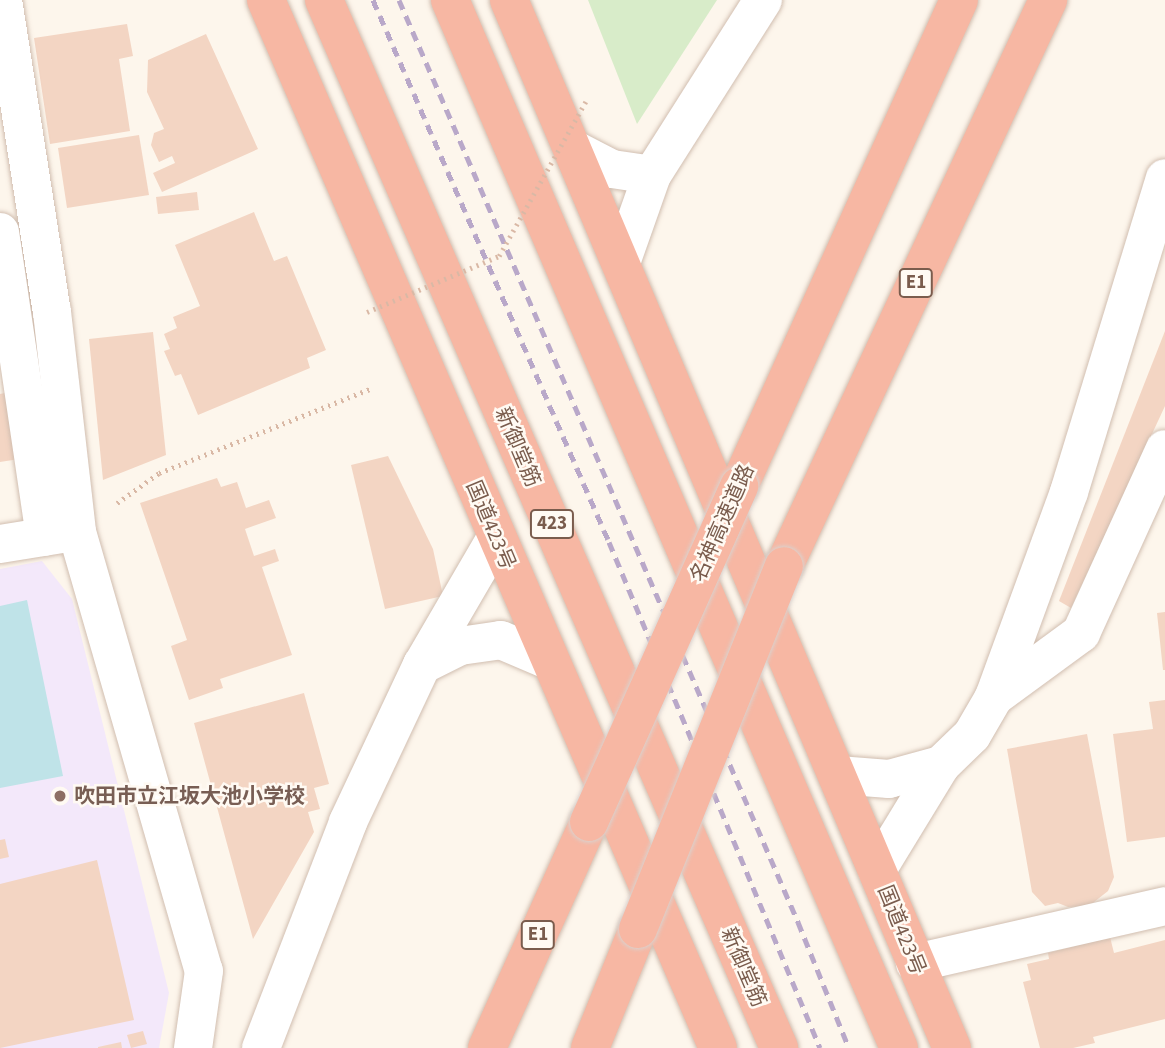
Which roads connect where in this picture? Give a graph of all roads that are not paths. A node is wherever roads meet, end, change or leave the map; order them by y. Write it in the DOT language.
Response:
graph roads {
  1 [pos="3,0"];
  2 [pos="266,0"];
  3 [pos="324,0"];
  4 [pos="450,0"];
  5 [pos="509,0"];
  6 [pos="763,0"];
  7 [pos="959,0"];
  8 [pos="1048,0"];
  9 [pos="573,149"];
  10 [pos="652,175"];
  11 [pos="1165,178"];
  12 [pos="0,232"];
  13 [pos="621,263"];
  14 [pos="10,369"];
  15 [pos="1165,449"];
  16 [pos="61,534"];
  17 [pos="496,538"];
  18 [pos="0,544"];
  19 [pos="550,661"];
  20 [pos="422,665"];
  21 [pos="994,697"];
  22 [pos="941,765"];
  23 [pos="838,775"];
  24 [pos="877,870"];
  25 [pos="1165,906"];
  26 [pos="915,963"];
  27 [pos="193,1048"];
  28 [pos="261,1048"];
  29 [pos="488,1048"];
  30 [pos="590,1048"];
  31 [pos="718,1048"];
  32 [pos="779,1048"];
  33 [pos="899,1048"];
  34 [pos="952,1048"];
  1 -- 16 [label="street"];
  2 -- 17 [label="highway, 国道423号 / 423"];
  3 -- 32 [label="highway, 新御堂筋 / 423"];
  4 -- 33 [label="highway"];
  5 -- 9 [label="highway, 国道423号"];
  6 -- 10 [label="street"];
  7 -- 29 [label="highway, 名神高速道路 / E1, bridge"];
  8 -- 30 [label="highway, E1, bridge"];
  9 -- 10 [label="street"];
  9 -- 13 [label="highway, 国道423号"];
  10 -- 13 [label="street"];
  11 -- 21 [label="street"];
  12 -- 14 [label="street"];
  13 -- 23 [label="highway, 国道423号"];
  14 -- 16 [label="street"];
  15 -- 21 [label="street"];
  16 -- 18 [label="street"];
  16 -- 27 [label="street"];
  17 -- 19 [label="highway, 国道423号 / 423"];
  17 -- 20 [label="street"];
  19 -- 20 [label="street"];
  19 -- 31 [label="highway, 国道423号 / 423"];
  20 -- 28 [label="street"];
  21 -- 22 [label="street"];
  22 -- 23 [label="street"];
  22 -- 24 [label="street"];
  23 -- 24 [label="highway, 国道423号"];
  24 -- 26 [label="highway, 国道423号"];
  25 -- 26 [label="street"];
  26 -- 34 [label="highway, 国道423号"];
}
